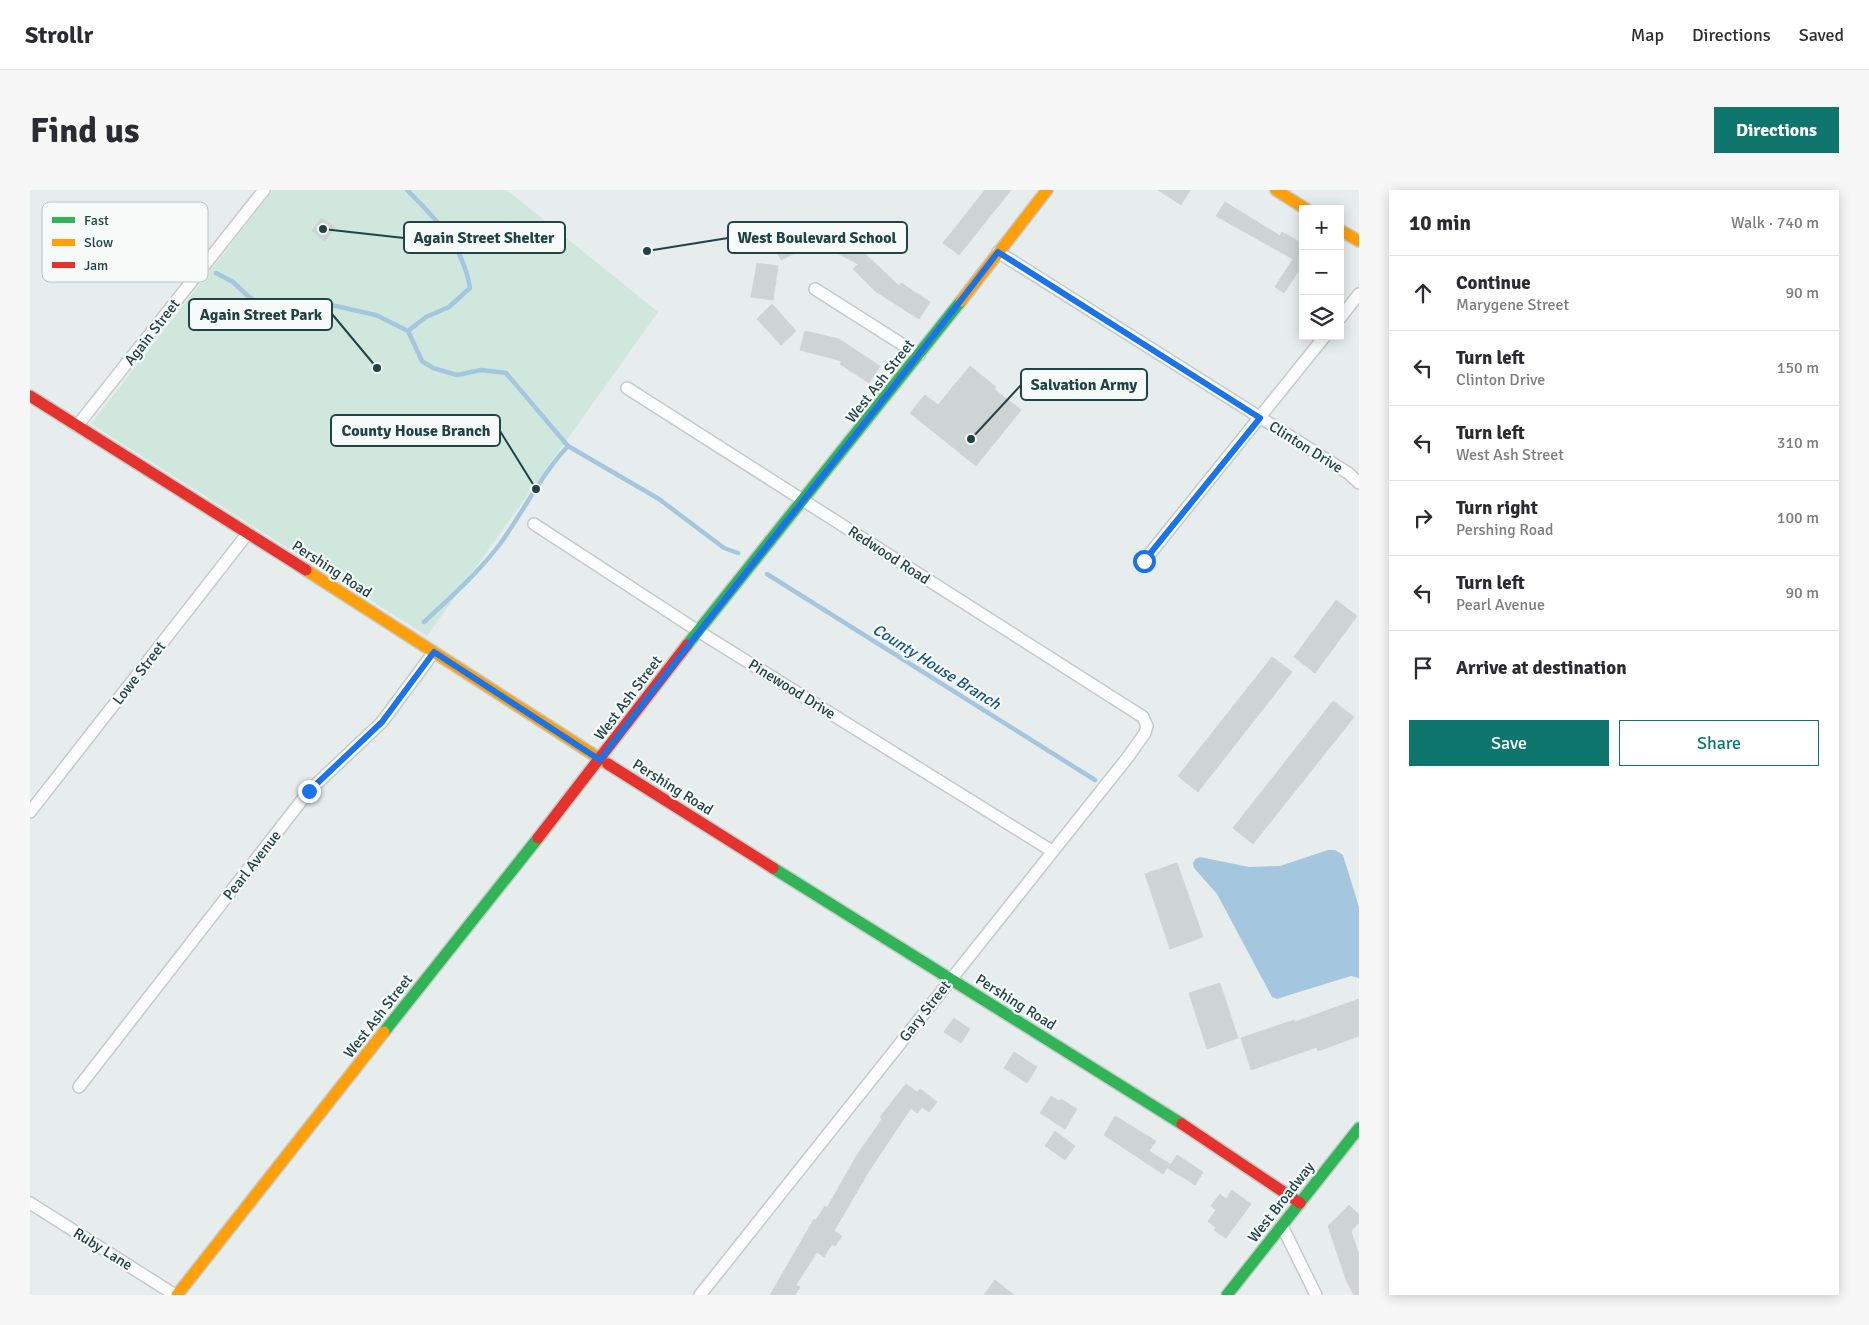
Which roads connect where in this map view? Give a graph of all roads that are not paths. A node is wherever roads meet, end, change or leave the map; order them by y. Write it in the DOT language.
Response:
graph roads {
  1 [pos="264,190"];
  2 [pos="1047,190"];
  3 [pos="1276,190"];
  4 [pos="1300,205"];
  5 [pos="1344,232"];
  6 [pos="1359,241"];
  7 [pos="998,252"];
  8 [pos="208,261"];
  9 [pos="191,282"];
  10 [pos="815,289"];
  11 [pos="1359,294"];
  12 [pos="1344,313"];
  13 [pos="1322,340"];
  14 [pos="919,355"];
  15 [pos="626,388"];
  16 [pos="30,396"];
  17 [pos="1260,418"];
  18 [pos="77,426"];
  19 [pos="1359,483"];
  20 [pos="804,501"];
  21 [pos="534,524"];
  22 [pos="248,533"];
  23 [pos="1144,561"];
  24 [pos="698,631"];
  25 [pos="434,652"];
  26 [pos="1147,726"];
  27 [pos="600,760"];
  28 [pos="30,812"];
  29 [pos="1052,851"];
  30 [pos="950,979"];
  31 [pos="80,1087"];
  32 [pos="1359,1128"];
  33 [pos="30,1202"];
  34 [pos="1300,1203"];
  35 [pos="1282,1226"];
  36 [pos="176,1295"];
  37 [pos="700,1295"];
  38 [pos="1227,1295"];
  39 [pos="1316,1295"];
  1 -- 8 [label="street, Again Street"];
  2 -- 7 [label="street, West Ash Street"];
  3 -- 4 [label="street"];
  5 -- 6 [label="street"];
  7 -- 14 [label="street, West Ash Street"];
  7 -- 17 [label="street, Clinton Drive"];
  9 -- 18 [label="street, Again Street"];
  10 -- 14 [label="street"];
  11 -- 12 [label="street"];
  13 -- 17 [label="street"];
  14 -- 20 [label="street, West Ash Street"];
  15 -- 20 [label="street, Redwood Road"];
  16 -- 18 [label="street, Pershing Road"];
  17 -- 19 [label="street, Clinton Drive"];
  17 -- 23 [label="street"];
  18 -- 22 [label="street, Pershing Road"];
  20 -- 24 [label="street, West Ash Street"];
  20 -- 26 [label="street, Redwood Road"];
  21 -- 24 [label="street, Pinewood Drive"];
  22 -- 25 [label="street, Pershing Road"];
  22 -- 28 [label="street, Lowe Street"];
  24 -- 27 [label="street, West Ash Street"];
  24 -- 29 [label="street, Pinewood Drive"];
  25 -- 27 [label="street, Pershing Road"];
  25 -- 31 [label="street, Pearl Avenue"];
  26 -- 29 [label="street, Gary Street"];
  27 -- 30 [label="street, Pershing Road"];
  27 -- 36 [label="street, West Ash Street"];
  29 -- 30 [label="street, Gary Street"];
  30 -- 34 [label="street, Pershing Road"];
  30 -- 37 [label="street, Gary Street"];
  32 -- 34 [label="street, West Broadway"];
  33 -- 36 [label="street, Ruby Lane"];
  34 -- 35 [label="street, West Broadway"];
  35 -- 38 [label="street, West Broadway"];
  35 -- 39 [label="street"];
}
